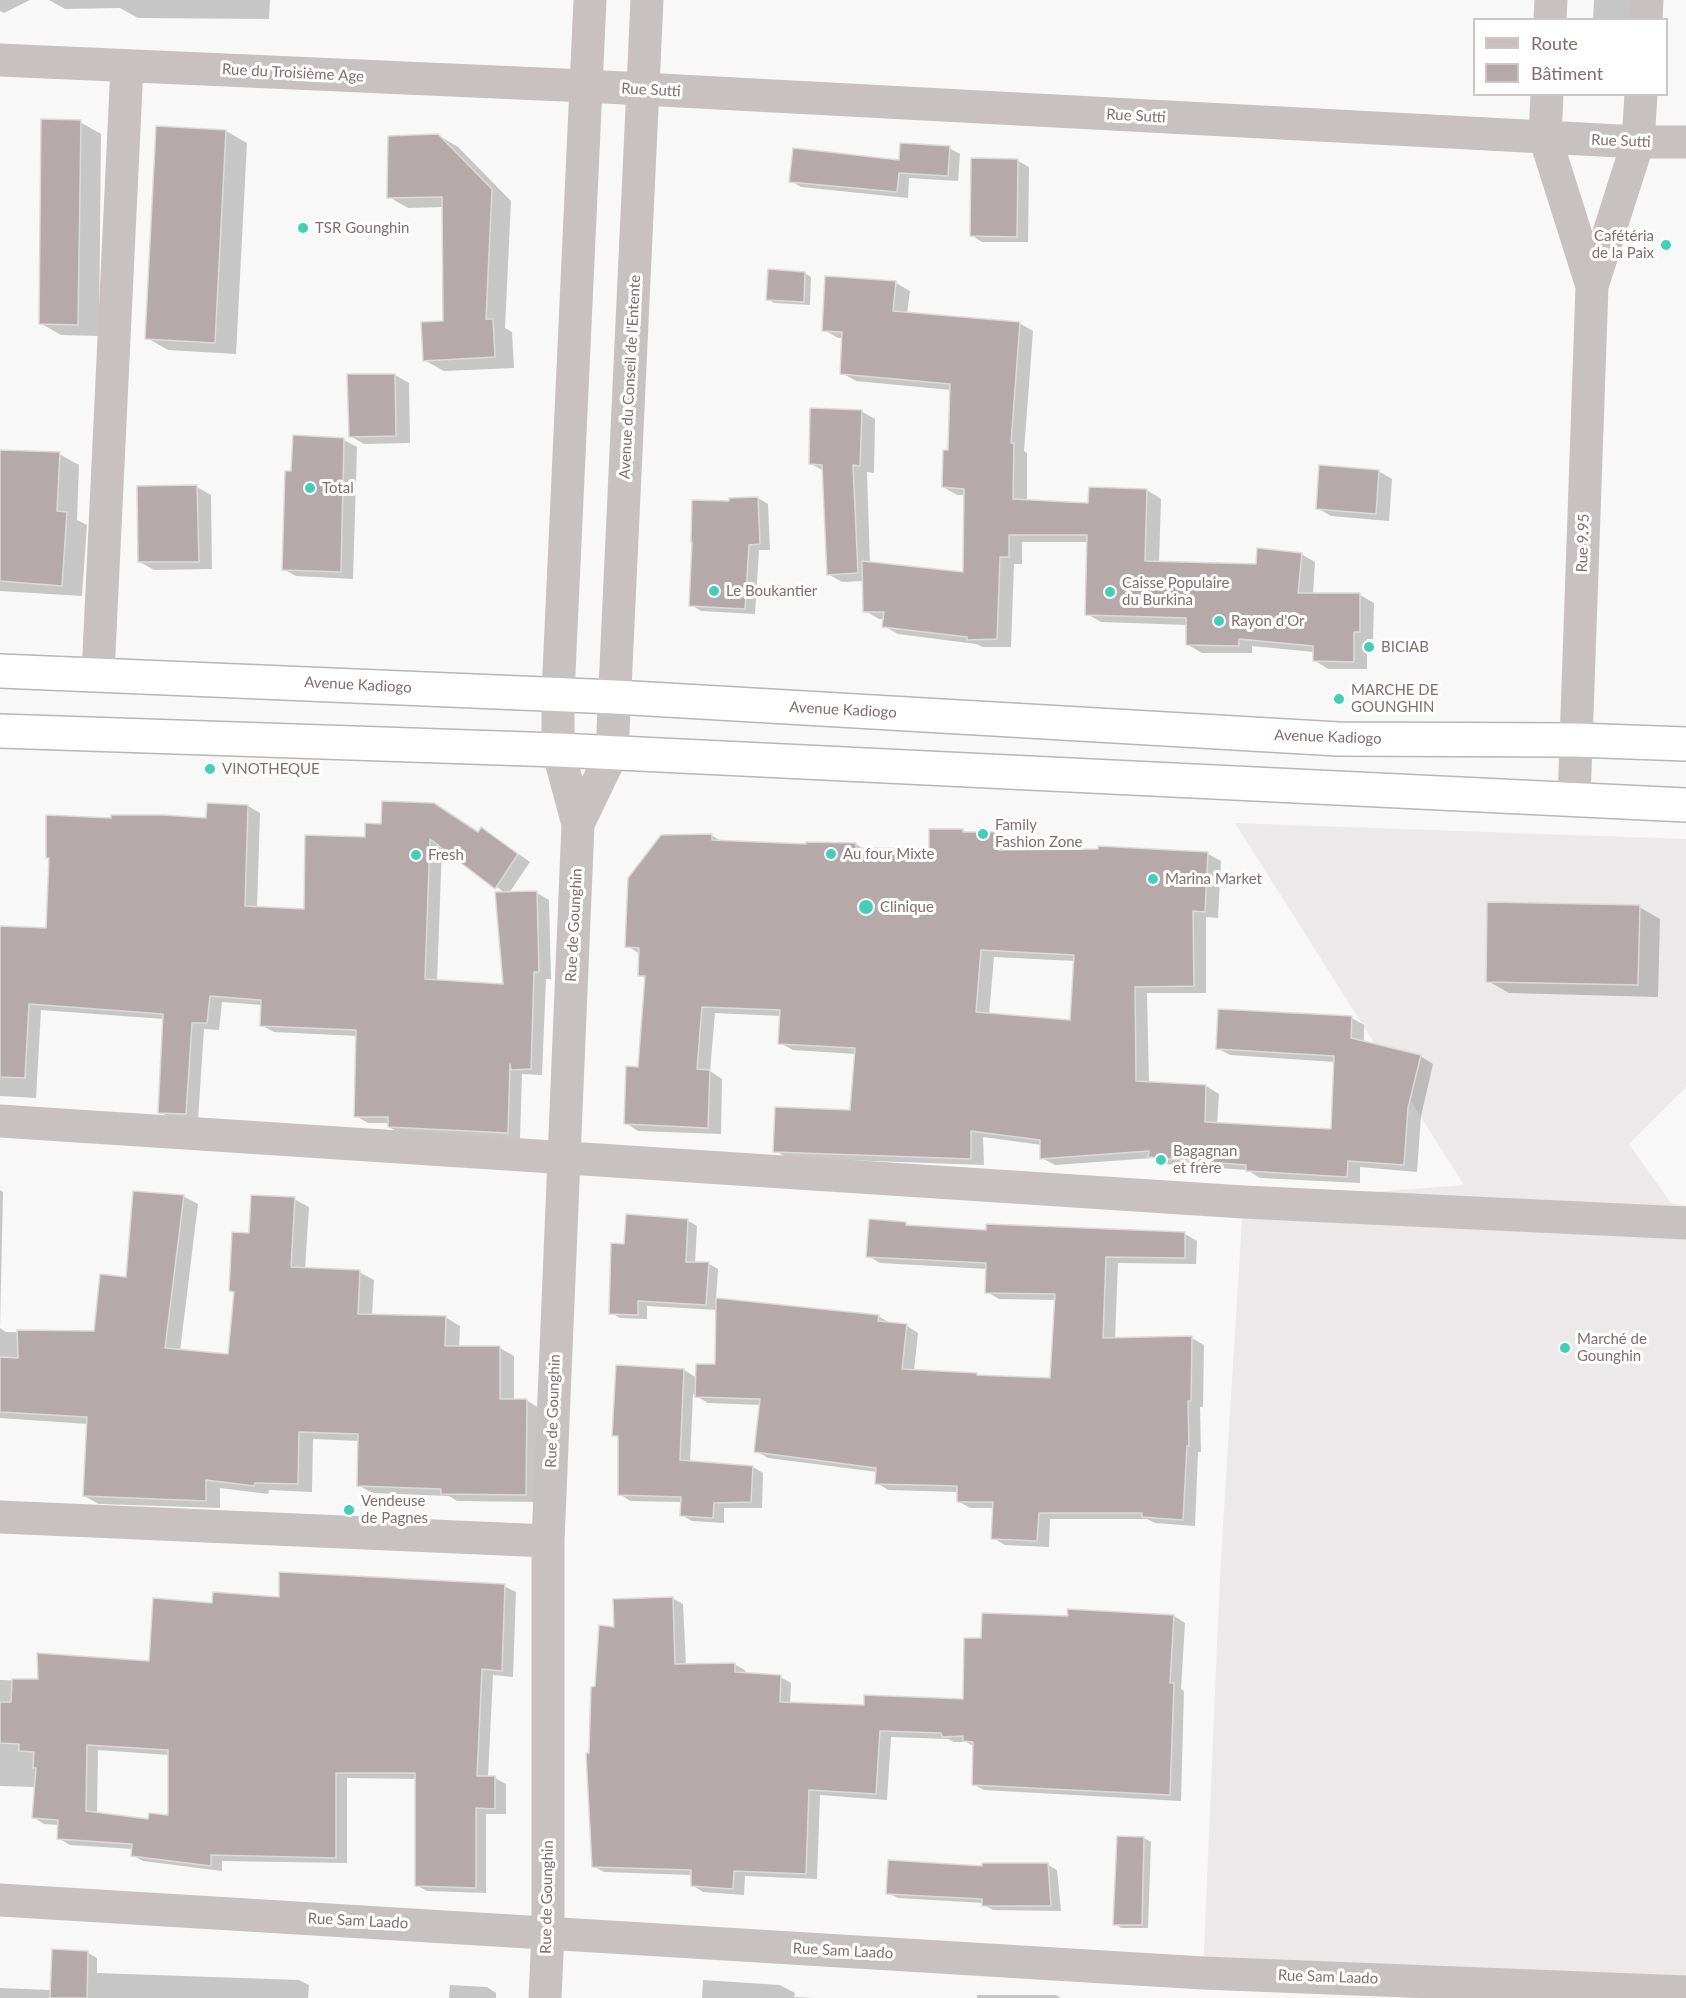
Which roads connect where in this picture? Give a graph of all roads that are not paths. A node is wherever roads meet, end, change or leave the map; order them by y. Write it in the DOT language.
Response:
graph roads {
  1 [pos="591,0"];
  2 [pos="647,0"];
  3 [pos="1551,0"];
  4 [pos="1647,0"];
  5 [pos="1550,18"];
  6 [pos="1646,18"];
  7 [pos="0,60"];
  8 [pos="127,66"];
  9 [pos="586,86"];
  10 [pos="644,90"];
  11 [pos="1547,96"];
  12 [pos="1641,96"];
  13 [pos="1545,137"];
  14 [pos="1638,142"];
  15 [pos="1686,142"];
  16 [pos="1592,286"];
  17 [pos="0,670"];
  18 [pos="98,674"];
  19 [pos="558,694"];
  20 [pos="615,697"];
  21 [pos="0,731"];
  22 [pos="1575,740"];
  23 [pos="1686,744"];
  24 [pos="558,750"];
  25 [pos="612,753"];
  26 [pos="1574,800"];
  27 [pos="1686,805"];
  28 [pos="578,824"];
  29 [pos="0,1121"];
  30 [pos="563,1158"];
  31 [pos="1686,1223"];
  32 [pos="0,1517"];
  33 [pos="548,1541"];
  34 [pos="0,1900"];
  35 [pos="548,1933"];
  36 [pos="1534,1992"];
  37 [pos="1686,1992"];
  38 [pos="545,1998"];
  1 -- 9 [label="street"];
  2 -- 10 [label="street, Avenue du Conseil de l'Entente"];
  3 -- 5 [label="street"];
  4 -- 6 [label="street"];
  7 -- 8 [label="street, Rue du Troisième Age"];
  8 -- 9 [label="street, Rue du Troisième Age"];
  8 -- 18 [label="street"];
  9 -- 10 [label="street, Rue Sutti"];
  9 -- 19 [label="street"];
  10 -- 13 [label="street, Rue Sutti"];
  10 -- 20 [label="street, Avenue du Conseil de l'Entente"];
  11 -- 13 [label="street, Rue 9.95"];
  12 -- 14 [label="street, Rue 9.95"];
  13 -- 14 [label="street, Rue Sutti"];
  13 -- 16 [label="street, Rue 9.95"];
  14 -- 15 [label="street, Rue Sutti"];
  14 -- 16 [label="street, Rue 9.95"];
  16 -- 22 [label="street, Rue 9.95"];
  17 -- 18 [label="highway, Avenue Kadiogo"];
  18 -- 19 [label="highway, Avenue Kadiogo"];
  19 -- 20 [label="highway, Avenue Kadiogo"];
  19 -- 24 [label="street"];
  20 -- 22 [label="highway, Avenue Kadiogo"];
  20 -- 25 [label="street, Avenue du Conseil de l'Entente"];
  21 -- 24 [label="highway"];
  22 -- 23 [label="highway, Avenue Kadiogo"];
  22 -- 26 [label="street, Rue 9.95"];
  24 -- 25 [label="highway"];
  24 -- 28 [label="street, Rue de Gounghin"];
  25 -- 26 [label="highway"];
  25 -- 28 [label="street, Rue de Gounghin"];
  26 -- 27 [label="highway"];
  28 -- 30 [label="street, Rue de Gounghin"];
  29 -- 30 [label="street"];
  30 -- 31 [label="street"];
  30 -- 33 [label="street, Rue de Gounghin"];
  32 -- 33 [label="street"];
  33 -- 35 [label="street, Rue de Gounghin"];
  34 -- 35 [label="street, Rue Sam Laado"];
  35 -- 36 [label="street, Rue Sam Laado"];
  35 -- 38 [label="street, Rue de Gounghin"];
  36 -- 37 [label="street, Rue Sam Laado"];
}
